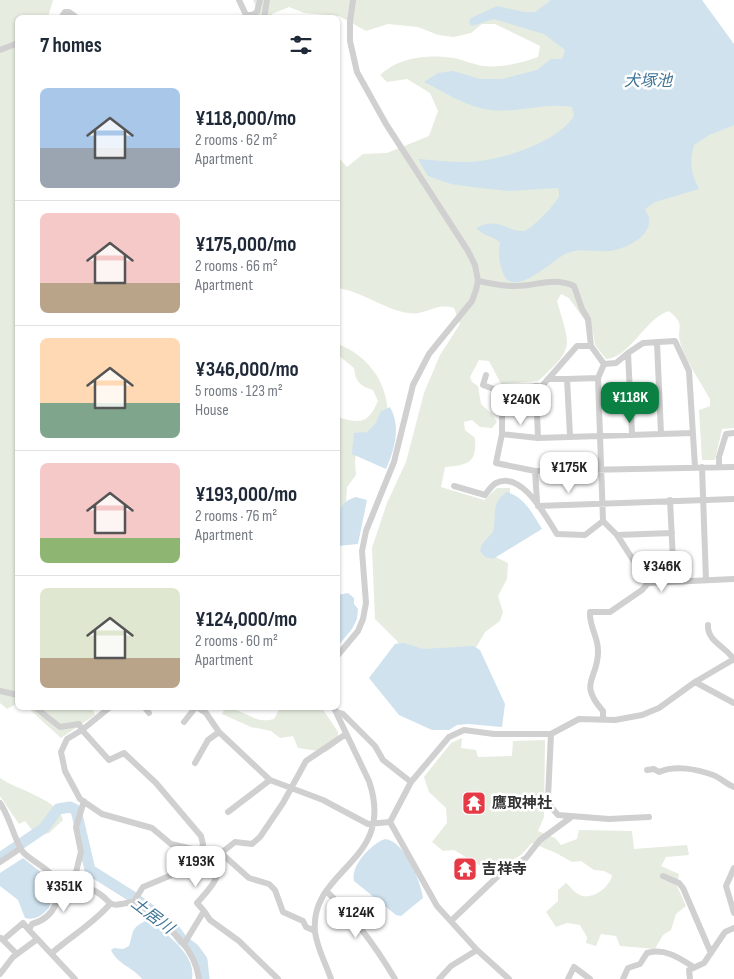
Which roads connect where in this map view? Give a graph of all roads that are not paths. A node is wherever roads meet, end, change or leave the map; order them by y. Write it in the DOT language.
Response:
graph roads {
  1 [pos="239,0"];
  2 [pos="260,0"];
  3 [pos="267,0"];
  4 [pos="353,0"];
  5 [pos="264,15"];
  6 [pos="15,44"];
  7 [pos="0,50"];
  8 [pos="478,281"];
  9 [pos="657,342"];
  10 [pos="592,346"];
  11 [pos="628,353"];
  12 [pos="604,364"];
  13 [pos="486,374"];
  14 [pos="598,378"];
  15 [pos="548,379"];
  16 [pos="567,379"];
  17 [pos="536,386"];
  18 [pos="502,392"];
  19 [pos="692,433"];
  20 [pos="734,433"];
  21 [pos="502,434"];
  22 [pos="632,434"];
  23 [pos="661,434"];
  24 [pos="570,436"];
  25 [pos="600,436"];
  26 [pos="538,438"];
  27 [pos="698,467"];
  28 [pos="719,467"];
  29 [pos="734,467"];
  30 [pos="601,470"];
  31 [pos="536,472"];
  32 [pos="454,486"];
  33 [pos="734,499"];
  34 [pos="670,500"];
  35 [pos="704,500"];
  36 [pos="602,503"];
  37 [pos="537,504"];
  38 [pos="603,521"];
  39 [pos="672,533"];
  40 [pos="617,535"];
  41 [pos="734,579"];
  42 [pos="706,580"];
  43 [pos="674,581"];
  44 [pos="648,583"];
  45 [pos="708,625"];
  46 [pos="340,653"];
  47 [pos="734,660"];
  48 [pos="695,682"];
  49 [pos="0,691"];
  50 [pos="15,694"];
  51 [pos="734,703"];
  52 [pos="39,710"];
  53 [pos="107,710"];
  54 [pos="195,710"];
  55 [pos="201,710"];
  56 [pos="334,710"];
  57 [pos="603,718"];
  58 [pos="184,722"];
  59 [pos="82,730"];
  60 [pos="219,732"];
  61 [pos="346,734"];
  62 [pos="551,734"];
  63 [pos="195,763"];
  64 [pos="647,770"];
  65 [pos="270,780"];
  66 [pos="412,782"];
  67 [pos="734,787"];
  68 [pos="291,788"];
  69 [pos="84,801"];
  70 [pos="0,803"];
  71 [pos="228,812"];
  72 [pos="648,817"];
  73 [pos="570,818"];
  74 [pos="390,822"];
  75 [pos="374,823"];
  76 [pos="21,848"];
  77 [pos="201,851"];
  78 [pos="219,853"];
  79 [pos="0,862"];
  80 [pos="734,868"];
  81 [pos="663,876"];
  82 [pos="57,884"];
  83 [pos="73,884"];
  84 [pos="326,891"];
  85 [pos="134,901"];
  86 [pos="110,904"];
  87 [pos="204,911"];
  88 [pos="734,913"];
  89 [pos="451,921"];
  90 [pos="734,928"];
  91 [pos="29,930"];
  92 [pos="315,931"];
  93 [pos="36,940"];
  94 [pos="2,941"];
  95 [pos="184,944"];
  96 [pos="477,950"];
  97 [pos="52,953"];
  98 [pos="712,953"];
  99 [pos="16,954"];
  100 [pos="692,966"];
  101 [pos="0,974"];
  102 [pos="75,979"];
  103 [pos="199,979"];
  104 [pos="278,979"];
  105 [pos="331,979"];
  106 [pos="395,979"];
  107 [pos="439,979"];
  108 [pos="509,979"];
  109 [pos="568,979"];
  110 [pos="590,979"];
  111 [pos="623,979"];
  112 [pos="690,979"];
  1 -- 2 [label="street"];
  3 -- 5 [label="street"];
  4 -- 8 [label="street"];
  6 -- 7 [label="street"];
  8 -- 10 [label="street"];
  8 -- 46 [label="street"];
  9 -- 11 [label="street"];
  9 -- 19 [label="street"];
  9 -- 23 [label="street"];
  10 -- 12 [label="street"];
  10 -- 15 [label="street"];
  11 -- 12 [label="street"];
  11 -- 22 [label="street"];
  12 -- 14 [label="street"];
  13 -- 18 [label="street"];
  14 -- 16 [label="street"];
  14 -- 25 [label="street"];
  15 -- 16 [label="street"];
  15 -- 17 [label="street"];
  16 -- 24 [label="street"];
  17 -- 18 [label="street"];
  17 -- 26 [label="street"];
  18 -- 21 [label="street"];
  19 -- 23 [label="street"];
  19 -- 27 [label="street"];
  20 -- 28 [label="street"];
  21 -- 26 [label="street"];
  21 -- 31 [label="street"];
  22 -- 23 [label="street"];
  22 -- 25 [label="street"];
  24 -- 25 [label="street"];
  24 -- 26 [label="street"];
  25 -- 30 [label="street"];
  27 -- 28 [label="street"];
  27 -- 30 [label="street"];
  27 -- 35 [label="street"];
  28 -- 29 [label="street"];
  30 -- 31 [label="street"];
  30 -- 36 [label="street"];
  31 -- 37 [label="street"];
  32 -- 37 [label="street"];
  33 -- 35 [label="street"];
  34 -- 35 [label="street"];
  34 -- 36 [label="street"];
  34 -- 39 [label="street"];
  35 -- 42 [label="street"];
  36 -- 37 [label="street"];
  36 -- 38 [label="street"];
  37 -- 38 [label="street"];
  38 -- 40 [label="street"];
  39 -- 40 [label="street"];
  39 -- 43 [label="street"];
  40 -- 44 [label="street"];
  41 -- 42 [label="street"];
  42 -- 43 [label="street"];
  43 -- 44 [label="street"];
  44 -- 57 [label="street"];
  45 -- 47 [label="street"];
  47 -- 48 [label="street"];
  48 -- 51 [label="street"];
  48 -- 57 [label="street"];
  49 -- 50 [label="street"];
  52 -- 59 [label="street"];
  53 -- 59 [label="street"];
  54 -- 58 [label="street"];
  55 -- 60 [label="street"];
  56 -- 61 [label="street"];
  56 -- 66 [label="street"];
  57 -- 62 [label="street"];
  59 -- 69 [label="street"];
  59 -- 77 [label="street"];
  60 -- 63 [label="street"];
  60 -- 65 [label="street"];
  61 -- 68 [label="street"];
  61 -- 75 [label="street"];
  62 -- 66 [label="street"];
  62 -- 73 [label="street"];
  64 -- 67 [label="street"];
  65 -- 68 [label="street"];
  65 -- 71 [label="street"];
  66 -- 74 [label="street"];
  68 -- 75 [label="street"];
  68 -- 78 [label="street"];
  69 -- 77 [label="street"];
  69 -- 83 [label="street"];
  70 -- 76 [label="street"];
  72 -- 73 [label="street"];
  73 -- 89 [label="street"];
  74 -- 75 [label="street"];
  74 -- 89 [label="street"];
  75 -- 84 [label="street"];
  76 -- 79 [label="street"];
  76 -- 82 [label="street"];
  77 -- 78 [label="street"];
  77 -- 85 [label="street"];
  78 -- 87 [label="street"];
  78 -- 92 [label="street"];
  80 -- 88 [label="street"];
  81 -- 98 [label="street"];
  82 -- 83 [label="street"];
  82 -- 91 [label="street"];
  83 -- 86 [label="street"];
  84 -- 92 [label="street"];
  84 -- 106 [label="street"];
  85 -- 86 [label="street"];
  85 -- 95 [label="street"];
  86 -- 97 [label="street"];
  87 -- 95 [label="street"];
  87 -- 104 [label="street"];
  89 -- 96 [label="street"];
  90 -- 98 [label="street"];
  91 -- 93 [label="street"];
  91 -- 94 [label="street"];
  92 -- 105 [label="street"];
  93 -- 97 [label="street"];
  93 -- 99 [label="street"];
  94 -- 99 [label="street"];
  95 -- 103 [label="street"];
  96 -- 107 [label="street"];
  96 -- 108 [label="street"];
  97 -- 102 [label="street"];
  98 -- 100 [label="street"];
  99 -- 101 [label="street"];
  100 -- 111 [label="street"];
  100 -- 112 [label="street"];
  109 -- 110 [label="street"];
}
